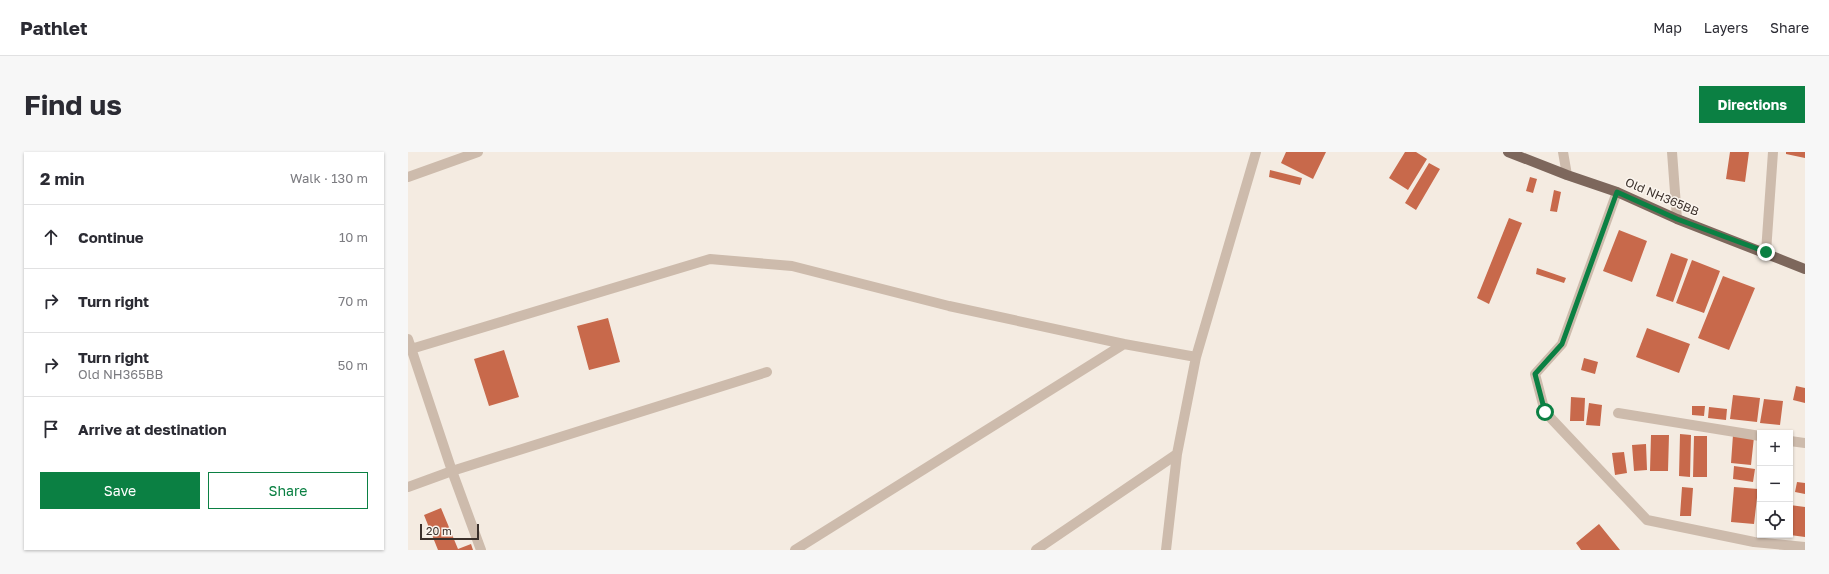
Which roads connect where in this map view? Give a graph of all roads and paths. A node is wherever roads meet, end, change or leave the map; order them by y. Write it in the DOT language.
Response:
graph roads {
  1 [pos="478,152"];
  2 [pos="1256,152"];
  3 [pos="1508,152"];
  4 [pos="1563,152"];
  5 [pos="1672,152"];
  6 [pos="1773,152"];
  7 [pos="1567,175"];
  8 [pos="408,176"];
  9 [pos="1617,192"];
  10 [pos="1677,219"];
  11 [pos="1766,252"];
  12 [pos="1805,269"];
  13 [pos="410,344"];
  14 [pos="1124,344"];
  15 [pos="1196,357"];
  16 [pos="767,372"];
  17 [pos="1618,413"];
  18 [pos="1757,436"];
  19 [pos="1793,441"];
  20 [pos="1805,443"];
  21 [pos="1177,454"];
  22 [pos="452,471"];
  23 [pos="408,487"];
  24 [pos="1805,547"];
  25 [pos="481,550"];
  26 [pos="795,550"];
  27 [pos="1036,550"];
  28 [pos="1166,550"];
  1 -- 8 [label="street"];
  2 -- 15 [label="street"];
  3 -- 7 [label="main road, Old NH365BB"];
  4 -- 7 [label="street"];
  5 -- 10 [label="street"];
  6 -- 11 [label="street"];
  7 -- 9 [label="main road, Old NH365BB"];
  9 -- 10 [label="main road, Old NH365BB"];
  9 -- 24 [label="street"];
  10 -- 11 [label="main road, Old NH365BB"];
  11 -- 12 [label="main road, Old NH365BB"];
  13 -- 14 [label="street"];
  13 -- 22 [label="street"];
  14 -- 15 [label="street"];
  14 -- 26 [label="street"];
  15 -- 21 [label="street"];
  16 -- 22 [label="street"];
  17 -- 18 [label="street"];
  19 -- 20 [label="street"];
  21 -- 27 [label="street"];
  21 -- 28 [label="street"];
  22 -- 23 [label="street"];
  22 -- 25 [label="street"];
}
